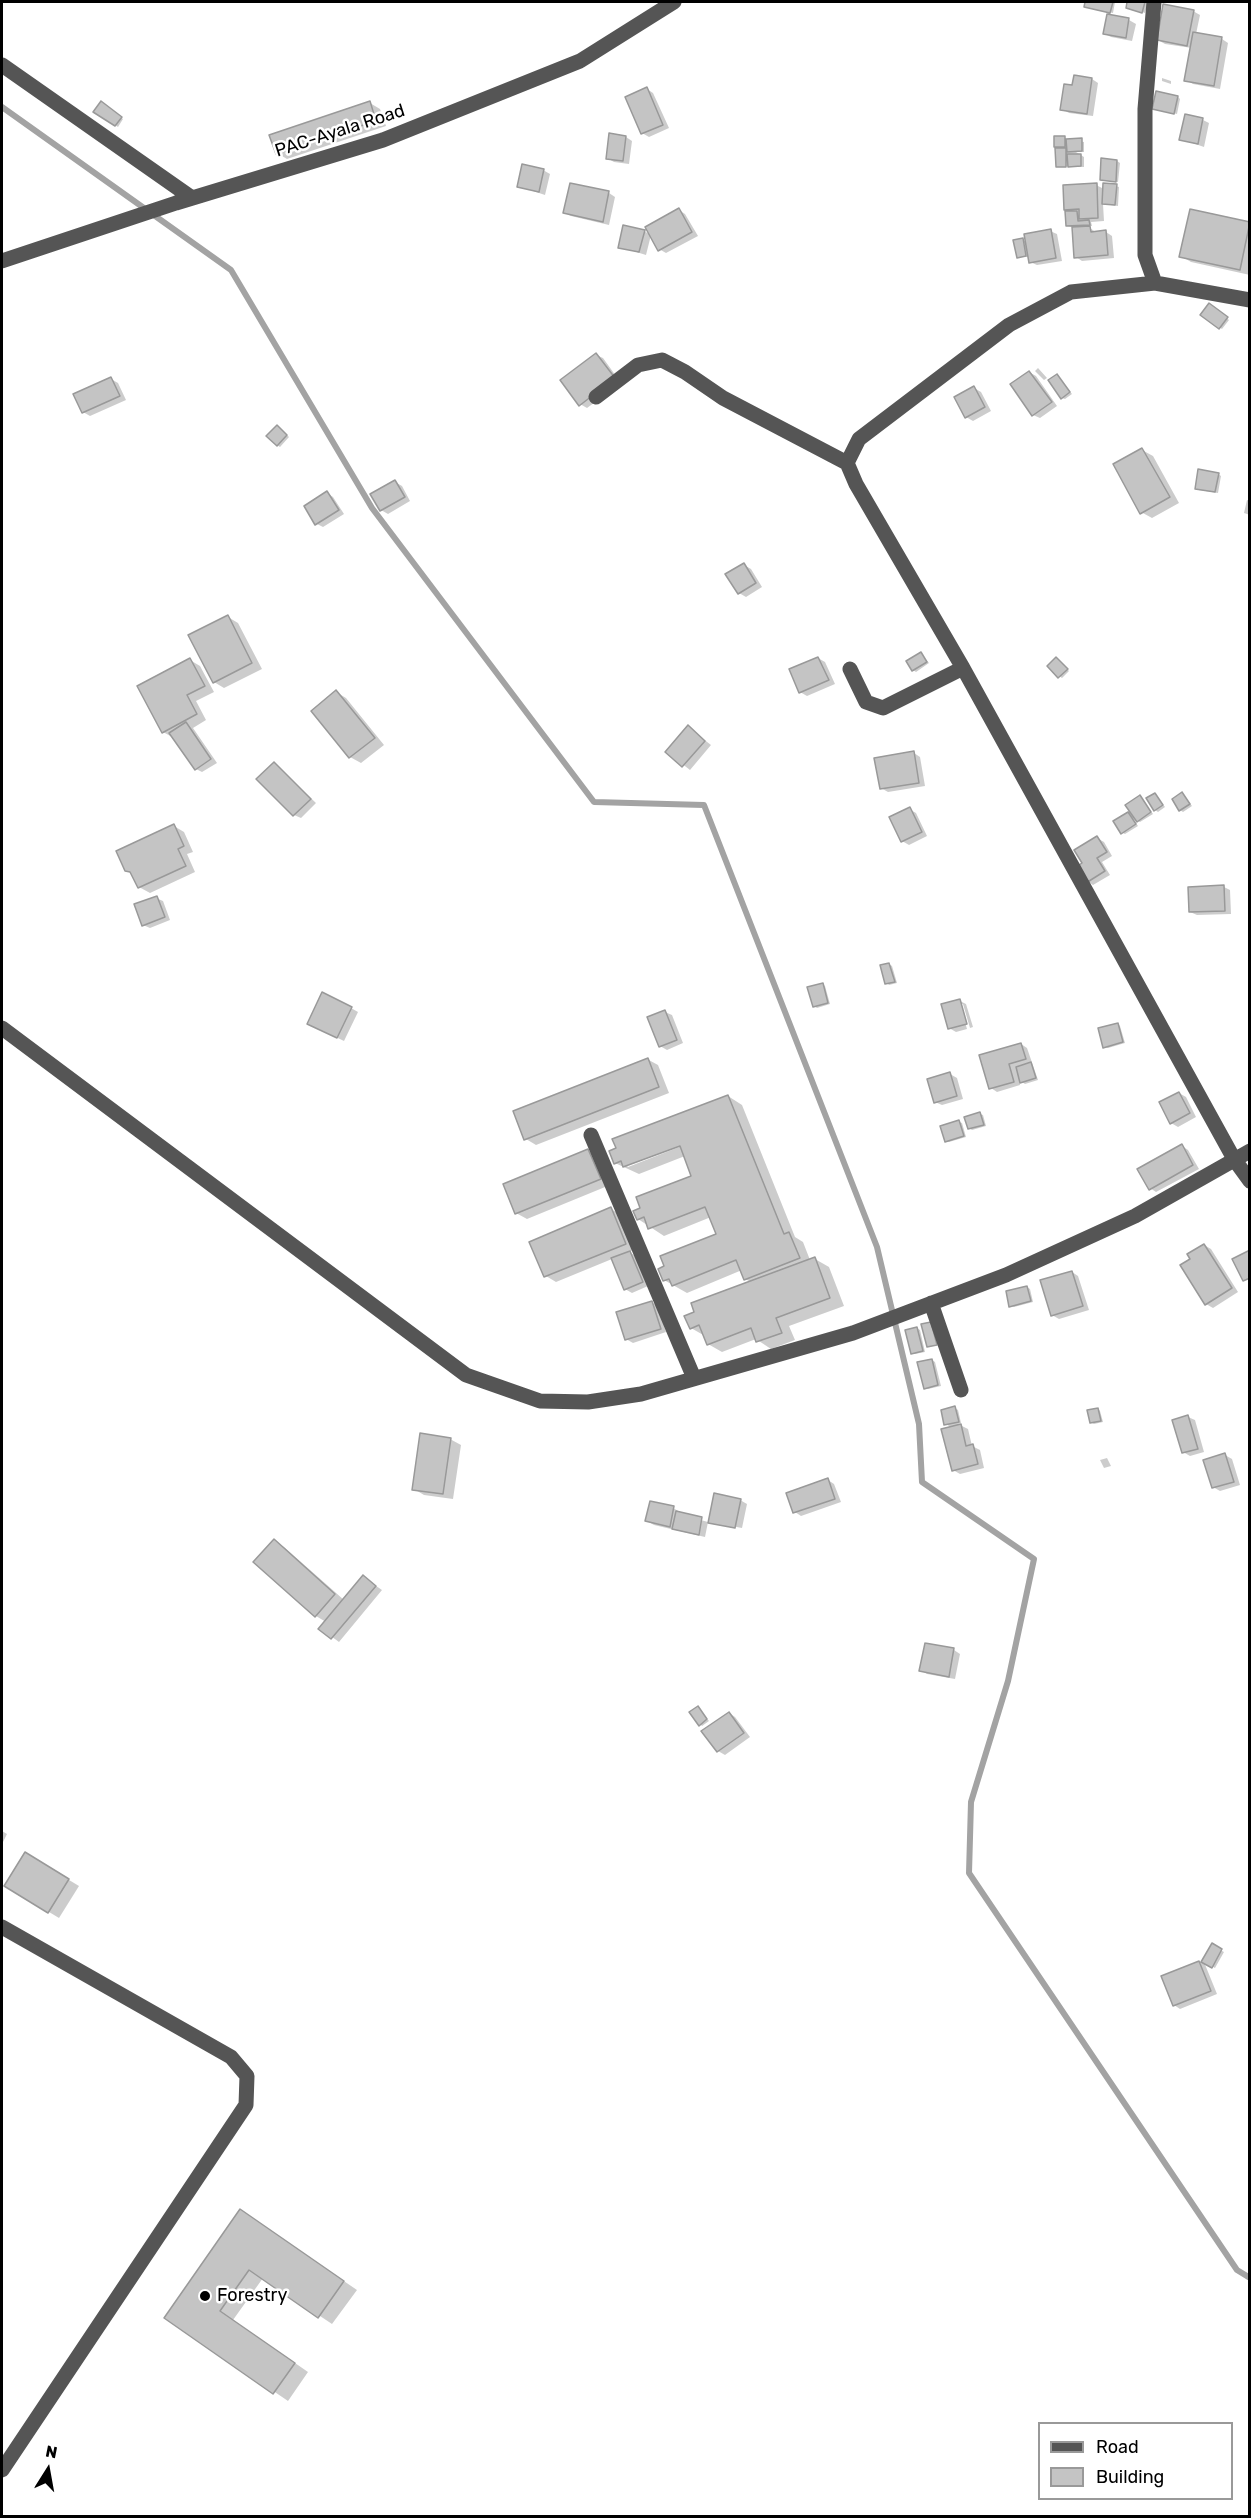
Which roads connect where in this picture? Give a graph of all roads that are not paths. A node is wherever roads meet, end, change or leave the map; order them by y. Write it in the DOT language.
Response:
graph roads {
  1 [pos="674,2"];
  2 [pos="1154,2"];
  3 [pos="2,65"];
  4 [pos="192,198"];
  5 [pos="2,261"];
  6 [pos="1155,284"];
  7 [pos="1250,300"];
  8 [pos="596,397"];
  9 [pos="847,463"];
  10 [pos="963,668"];
  11 [pos="850,669"];
  12 [pos="2,1028"];
  13 [pos="591,1135"];
  14 [pos="1250,1151"];
  15 [pos="1234,1159"];
  16 [pos="1250,1181"];
  17 [pos="932,1303"];
  18 [pos="694,1378"];
  19 [pos="961,1390"];
  20 [pos="2,1927"];
  21 [pos="2,2470"];
  1 -- 4 [label="street, PAC-Ayala Road"];
  2 -- 6 [label="street"];
  3 -- 4 [label="street"];
  4 -- 5 [label="street, PAC-Ayala Road"];
  6 -- 7 [label="street"];
  6 -- 9 [label="street"];
  8 -- 9 [label="street"];
  9 -- 10 [label="street"];
  10 -- 11 [label="street"];
  10 -- 15 [label="street"];
  12 -- 18 [label="street"];
  13 -- 18 [label="street"];
  14 -- 15 [label="street"];
  15 -- 16 [label="street"];
  15 -- 17 [label="street"];
  17 -- 18 [label="street"];
  17 -- 19 [label="street"];
  20 -- 21 [label="street"];
}
